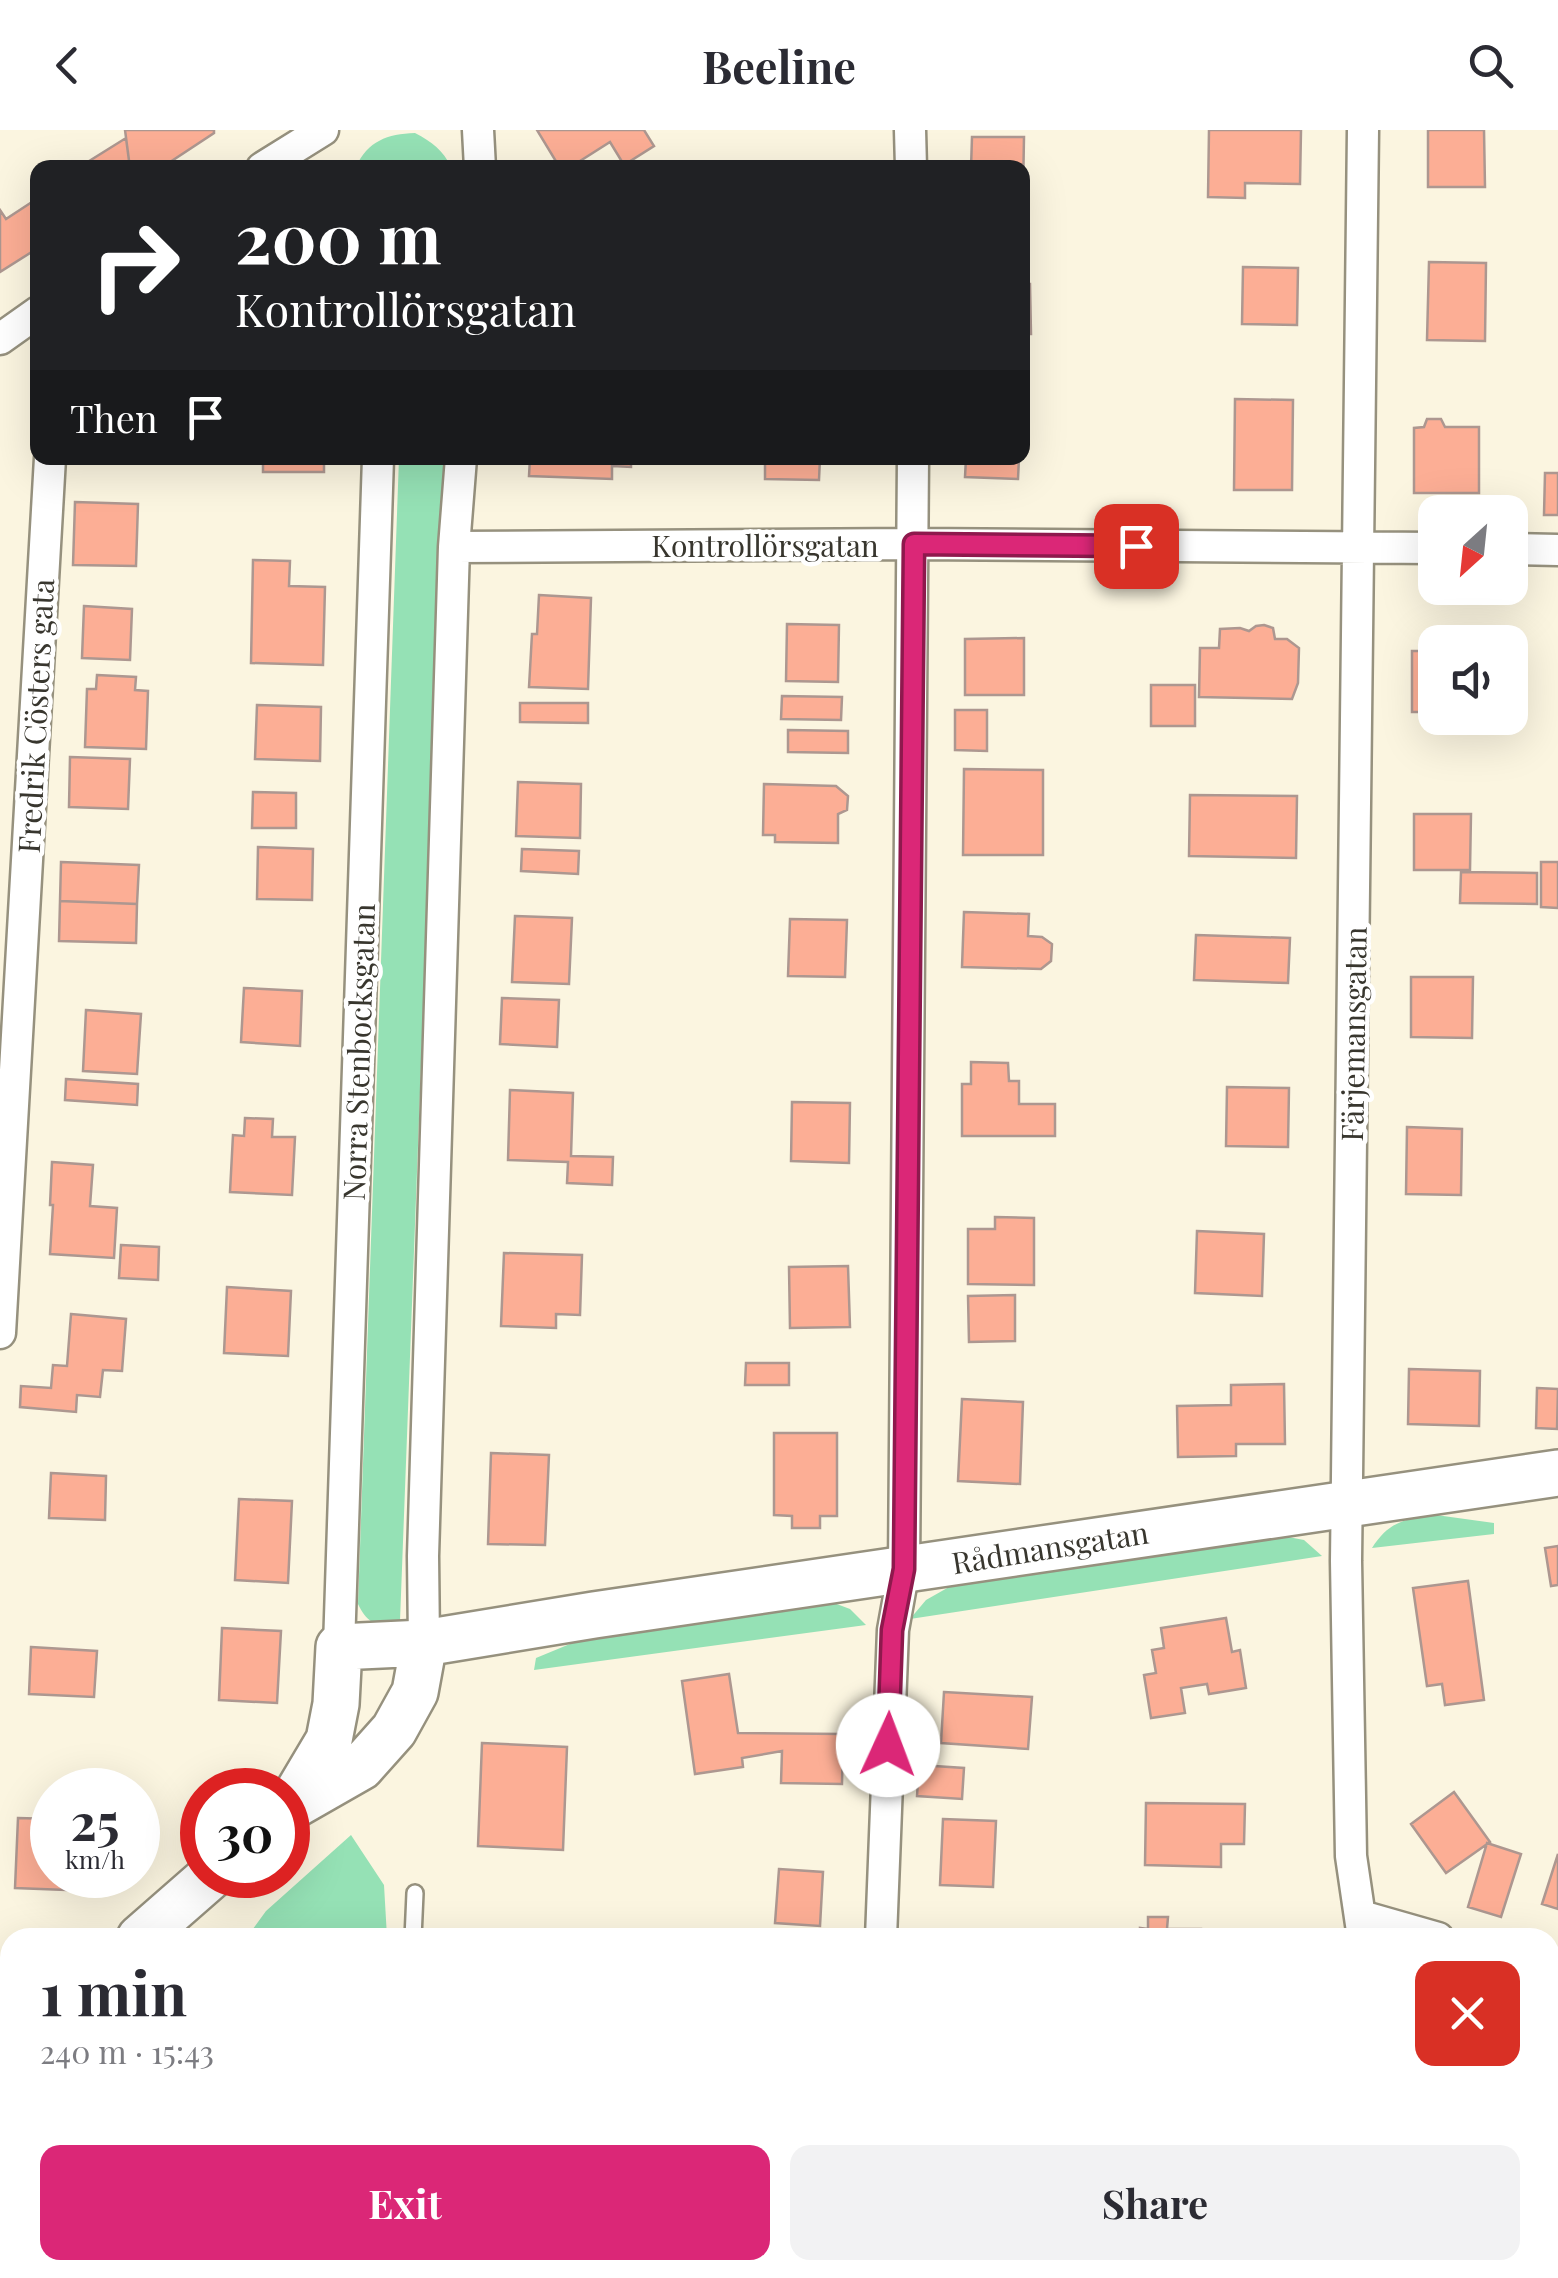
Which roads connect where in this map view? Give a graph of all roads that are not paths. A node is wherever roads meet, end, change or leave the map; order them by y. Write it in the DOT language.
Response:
graph roads {
  1 [pos="323,130"];
  2 [pos="478,130"];
  3 [pos="910,130"];
  4 [pos="1363,130"];
  5 [pos="294,148"];
  6 [pos="480,160"];
  7 [pos="910,160"];
  8 [pos="30,318"];
  9 [pos="0,339"];
  10 [pos="50,465"];
  11 [pos="378,465"];
  12 [pos="460,465"];
  13 [pos="913,465"];
  14 [pos="914,544"];
  15 [pos="454,547"];
  16 [pos="1358,548"];
  17 [pos="1418,548"];
  18 [pos="1528,549"];
  19 [pos="1558,550"];
  20 [pos="0,1334"];
  21 [pos="1558,1473"];
  22 [pos="1348,1503"];
  23 [pos="904,1569"];
  24 [pos="424,1643"];
  25 [pos="339,1648"];
  26 [pos="310,1773"];
  27 [pos="310,1797"];
  28 [pos="415,1893"];
  29 [pos="186,1898"];
  30 [pos="1362,1927"];
  31 [pos="151,1928"];
  32 [pos="414,1928"];
  33 [pos="880,1928"];
  1 -- 5 [label="street"];
  2 -- 6 [label="street"];
  3 -- 7 [label="street"];
  4 -- 16 [label="street, Färjemansgatan"];
  8 -- 9 [label="street"];
  10 -- 20 [label="street, Fredrik Cösters gata"];
  11 -- 25 [label="street, Norra Stenbocksgatan"];
  12 -- 15 [label="street"];
  13 -- 14 [label="street"];
  14 -- 15 [label="street, Kontrollörsgatan"];
  14 -- 16 [label="street, Kontrollörsgatan"];
  14 -- 23 [label="street"];
  15 -- 24 [label="street"];
  16 -- 17 [label="street, Kontrollörsgatan"];
  16 -- 22 [label="street, Färjemansgatan"];
  18 -- 19 [label="street"];
  21 -- 22 [label="street, Rådmansgatan"];
  22 -- 23 [label="street, Rådmansgatan"];
  22 -- 30 [label="street, Färjemansgatan"];
  23 -- 24 [label="street, Rådmansgatan"];
  23 -- 33 [label="street"];
  24 -- 25 [label="street, Rådmansgatan"];
  24 -- 27 [label="street"];
  25 -- 26 [label="street"];
  28 -- 32 [label="lane"];
  29 -- 31 [label="street"];
}
